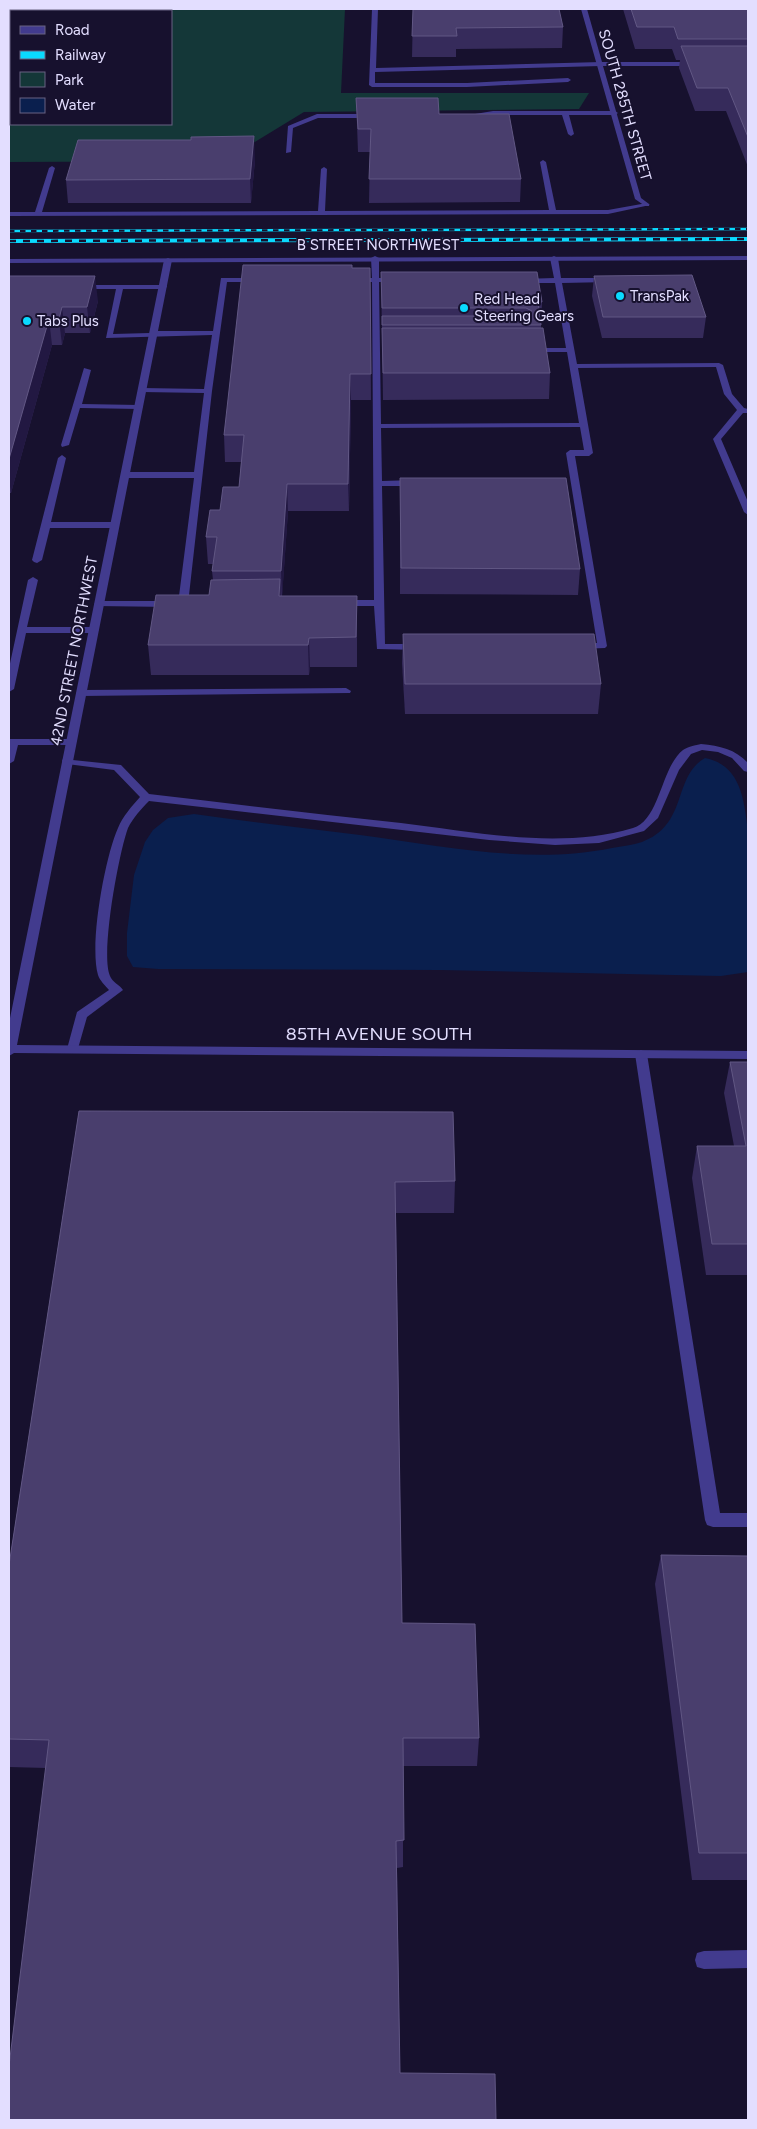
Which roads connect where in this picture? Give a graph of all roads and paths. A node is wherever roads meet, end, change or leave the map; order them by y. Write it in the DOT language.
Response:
graph roads {
  1 [pos="374,9"];
  2 [pos="584,9"];
  3 [pos="601,64"];
  4 [pos="701,64"];
  5 [pos="373,70"];
  6 [pos="568,80"];
  7 [pos="565,113"];
  8 [pos="615,113"];
  9 [pos="467,115"];
  10 [pos="476,115"];
  11 [pos="377,116"];
  12 [pos="478,124"];
  13 [pos="571,134"];
  14 [pos="288,152"];
  15 [pos="544,162"];
  16 [pos="52,168"];
  17 [pos="324,169"];
  18 [pos="553,212"];
  19 [pos="322,213"];
  20 [pos="9,214"];
  21 [pos="38,214"];
  22 [pos="375,258"];
  23 [pos="554,258"];
  24 [pos="748,258"];
  25 [pos="168,260"];
  26 [pos="9,261"];
  27 [pos="262,280"];
  28 [pos="347,280"];
  29 [pos="376,280"];
  30 [pos="403,280"];
  31 [pos="517,280"];
  32 [pos="617,280"];
  33 [pos="558,281"];
  34 [pos="74,287"];
  35 [pos="120,287"];
  36 [pos="163,287"];
  37 [pos="216,333"];
  38 [pos="376,333"];
  39 [pos="386,333"];
  40 [pos="154,334"];
  41 [pos="522,350"];
  42 [pos="570,350"];
  43 [pos="574,366"];
  44 [pos="87,370"];
  45 [pos="142,390"];
  46 [pos="208,391"];
  47 [pos="77,406"];
  48 [pos="139,407"];
  49 [pos="745,410"];
  50 [pos="584,425"];
  51 [pos="377,426"];
  52 [pos="65,445"];
  53 [pos="62,458"];
  54 [pos="125,475"];
  55 [pos="198,475"];
  56 [pos="423,483"];
  57 [pos="378,484"];
  58 [pos="748,512"];
  59 [pos="46,525"];
  60 [pos="115,525"];
  61 [pos="37,560"];
  62 [pos="33,580"];
  63 [pos="379,603"];
  64 [pos="99,604"];
  65 [pos="183,604"];
  66 [pos="193,604"];
  67 [pos="330,604"];
  68 [pos="22,630"];
  69 [pos="94,630"];
  70 [pos="428,646"];
  71 [pos="573,646"];
  72 [pos="9,689"];
  73 [pos="346,691"];
  74 [pos="82,693"];
  75 [pos="11,742"];
  76 [pos="71,742"];
  77 [pos="9,761"];
  78 [pos="67,761"];
  79 [pos="748,769"];
  80 [pos="146,797"];
  81 [pos="9,1050"];
  82 [pos="72,1050"];
  83 [pos="641,1054"];
  84 [pos="748,1055"];
  85 [pos="748,1520"];
  86 [pos="748,1959"];
  87 [pos="704,1960"];
  1 -- 5 [label="street"];
  2 -- 3 [label="street, SOUTH 285TH STREET"];
  3 -- 4 [label="street"];
  3 -- 5 [label="street"];
  3 -- 8 [label="street, SOUTH 285TH STREET"];
  5 -- 6 [label="street"];
  7 -- 8 [label="street"];
  7 -- 10 [label="street"];
  7 -- 13 [label="street"];
  8 -- 18 [label="street, SOUTH 285TH STREET"];
  9 -- 10 [label="street"];
  10 -- 12 [label="street"];
  11 -- 14 [label="street"];
  15 -- 18 [label="street"];
  16 -- 21 [label="street"];
  17 -- 19 [label="street"];
  18 -- 19 [label="street"];
  19 -- 21 [label="street"];
  20 -- 21 [label="street"];
  22 -- 23 [label="street, B STREET NORTHWEST"];
  22 -- 25 [label="street, B STREET NORTHWEST"];
  22 -- 29 [label="street"];
  23 -- 24 [label="street, B STREET NORTHWEST"];
  23 -- 33 [label="street"];
  25 -- 26 [label="street, B STREET NORTHWEST"];
  25 -- 36 [label="street, 42ND STREET NORTHWEST"];
  27 -- 37 [label="street"];
  28 -- 29 [label="street"];
  29 -- 30 [label="street"];
  29 -- 38 [label="street"];
  31 -- 33 [label="street"];
  32 -- 33 [label="street"];
  33 -- 42 [label="street"];
  34 -- 35 [label="street"];
  35 -- 36 [label="street"];
  35 -- 40 [label="street"];
  36 -- 40 [label="street, 42ND STREET NORTHWEST"];
  37 -- 40 [label="street"];
  37 -- 46 [label="street"];
  38 -- 39 [label="street"];
  38 -- 51 [label="street"];
  40 -- 45 [label="street, 42ND STREET NORTHWEST"];
  41 -- 42 [label="street"];
  42 -- 43 [label="street"];
  43 -- 49 [label="street"];
  43 -- 50 [label="street"];
  44 -- 47 [label="street"];
  45 -- 46 [label="street"];
  45 -- 48 [label="street, 42ND STREET NORTHWEST"];
  46 -- 55 [label="street"];
  47 -- 48 [label="street"];
  47 -- 52 [label="street"];
  48 -- 54 [label="street, 42ND STREET NORTHWEST"];
  49 -- 58 [label="street"];
  50 -- 51 [label="street"];
  50 -- 71 [label="street"];
  51 -- 57 [label="street"];
  53 -- 59 [label="street"];
  54 -- 55 [label="street"];
  54 -- 60 [label="street, 42ND STREET NORTHWEST"];
  55 -- 65 [label="street"];
  56 -- 57 [label="street"];
  57 -- 63 [label="street"];
  59 -- 60 [label="street"];
  59 -- 61 [label="street"];
  60 -- 64 [label="street, 42ND STREET NORTHWEST"];
  62 -- 68 [label="street"];
  63 -- 67 [label="street"];
  63 -- 70 [label="street"];
  64 -- 65 [label="street"];
  64 -- 69 [label="street, 42ND STREET NORTHWEST"];
  65 -- 66 [label="street"];
  68 -- 69 [label="street"];
  68 -- 72 [label="street"];
  69 -- 74 [label="street, 42ND STREET NORTHWEST"];
  73 -- 74 [label="street"];
  74 -- 76 [label="street, 42ND STREET NORTHWEST"];
  75 -- 76 [label="street"];
  75 -- 77 [label="street"];
  76 -- 78 [label="street, 42ND STREET NORTHWEST"];
  78 -- 80 [label="street"];
  78 -- 81 [label="street, 42ND STREET NORTHWEST"];
  79 -- 80 [label="street"];
  80 -- 82 [label="street"];
  81 -- 82 [label="street, 85TH AVENUE SOUTH"];
  82 -- 83 [label="street, 85TH AVENUE SOUTH"];
  83 -- 84 [label="street, 85TH AVENUE SOUTH"];
  83 -- 85 [label="street"];
  86 -- 87 [label="street"];
}
